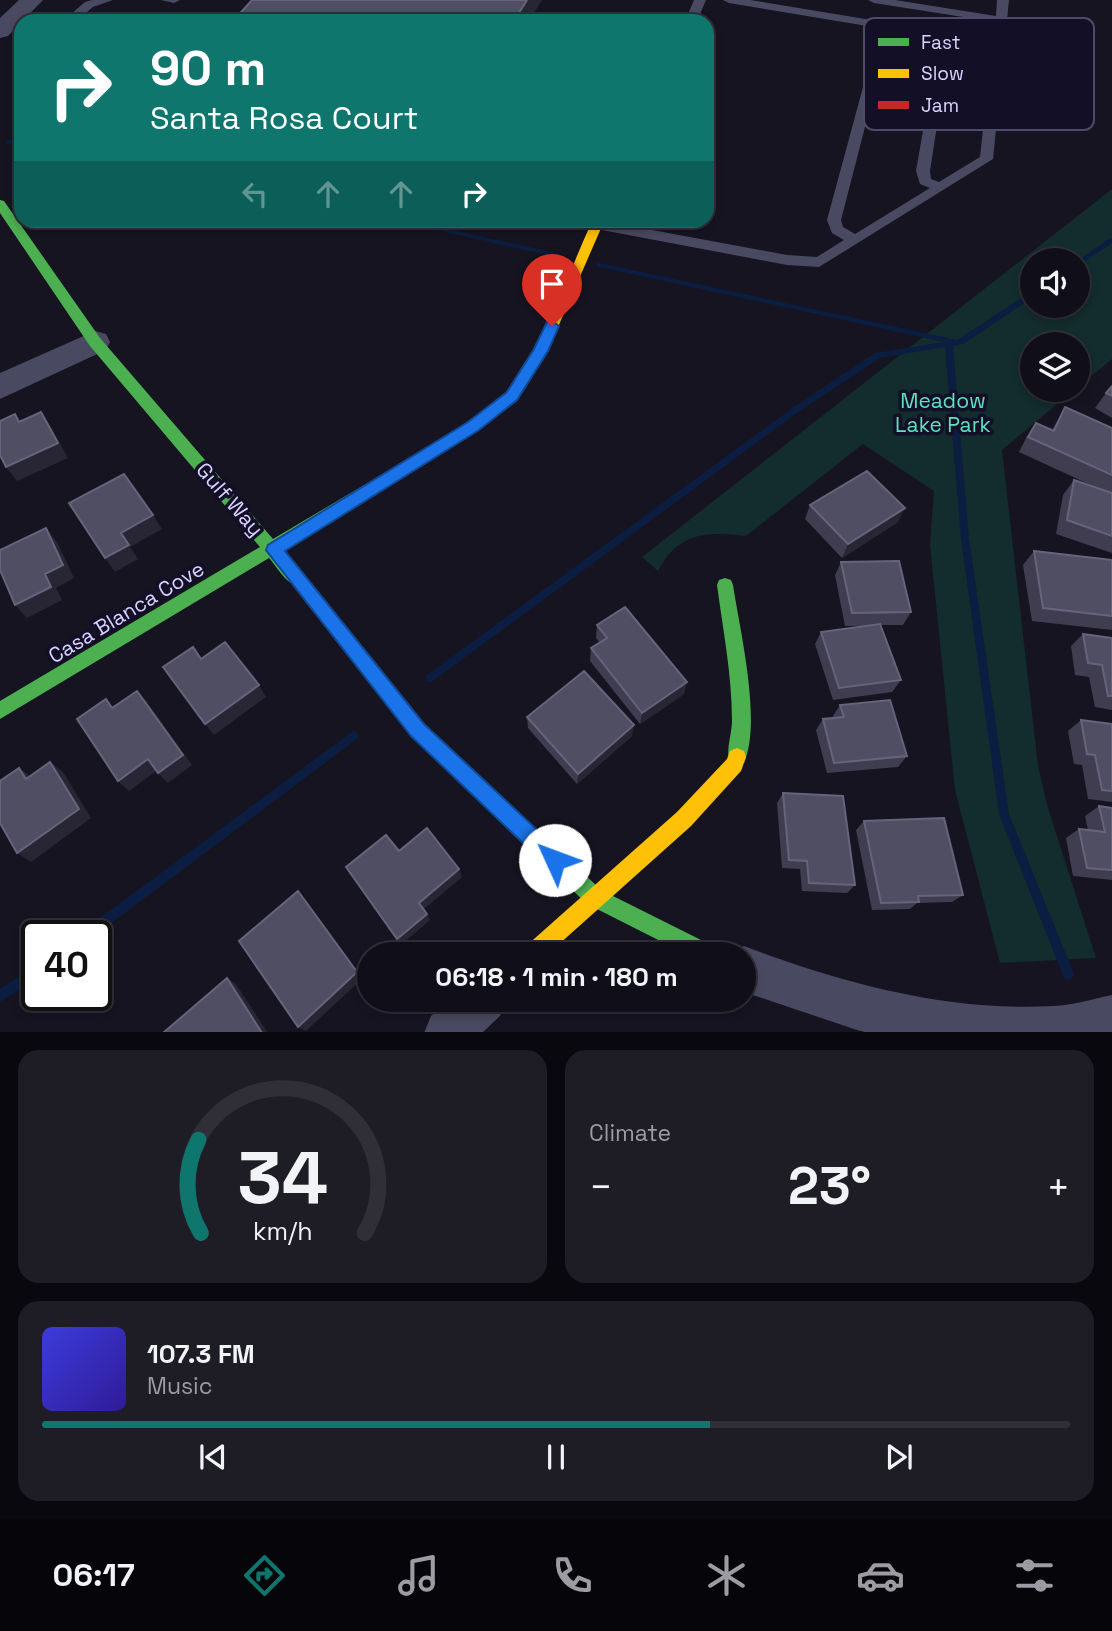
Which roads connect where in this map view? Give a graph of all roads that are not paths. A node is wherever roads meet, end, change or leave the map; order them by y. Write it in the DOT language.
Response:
graph roads {
  1 [pos="32,0"];
  2 [pos="107,0"];
  3 [pos="167,0"];
  4 [pos="174,0"];
  5 [pos="729,0"];
  6 [pos="874,0"];
  7 [pos="1003,0"];
  8 [pos="18,14"];
  9 [pos="77,14"];
  10 [pos="14,17"];
  11 [pos="988,18"];
  12 [pos="1001,18"];
  13 [pos="864,21"];
  14 [pos="0,31"];
  15 [pos="864,108"];
  16 [pos="930,130"];
  17 [pos="989,130"];
  18 [pos="940,187"];
  19 [pos="0,204"];
  20 [pos="14,224"];
  21 [pos="17,228"];
  22 [pos="595,228"];
  23 [pos="623,228"];
  24 [pos="855,240"];
  25 [pos="95,342"];
  26 [pos="0,387"];
  27 [pos="274,550"];
  28 [pos="725,585"];
  29 [pos="0,711"];
  30 [pos="594,897"];
  31 [pos="546,942"];
  32 [pos="684,942"];
  33 [pos="756,974"];
  34 [pos="469,1012"];
  35 [pos="1112,1019"];
  36 [pos="447,1032"];
  1 -- 8 [label="street"];
  2 -- 9 [label="lane"];
  3 -- 4 [label="lane"];
  5 -- 13 [label="lane"];
  6 -- 11 [label="lane"];
  7 -- 12 [label="lane"];
  10 -- 14 [label="street"];
  15 -- 24 [label="lane"];
  16 -- 18 [label="lane"];
  17 -- 18 [label="lane"];
  18 -- 24 [label="lane"];
  19 -- 20 [label="street, Gulf Way"];
  21 -- 25 [label="street, Gulf Way"];
  22 -- 27 [label="street, Casa Blanca Cove"];
  23 -- 24 [label="lane"];
  25 -- 26 [label="street"];
  25 -- 27 [label="street, Gulf Way"];
  27 -- 29 [label="street, Casa Blanca Cove"];
  27 -- 30 [label="street, Gulf Way"];
  28 -- 30 [label="street"];
  30 -- 31 [label="street"];
  30 -- 32 [label="street, Gulf Way"];
  33 -- 35 [label="street"];
  34 -- 36 [label="street"];
}
